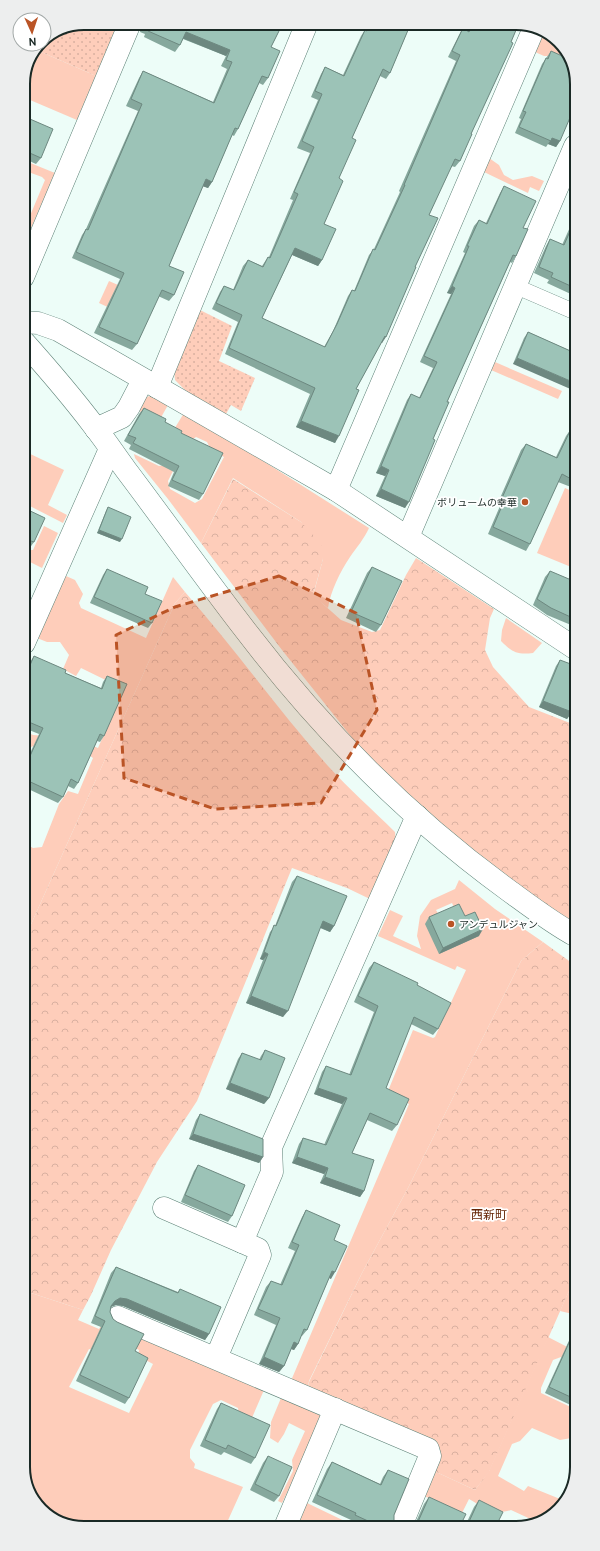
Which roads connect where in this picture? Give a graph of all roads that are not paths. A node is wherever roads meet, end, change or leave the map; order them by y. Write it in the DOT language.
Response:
graph roads {
  1 [pos="127,30"];
  2 [pos="304,30"];
  3 [pos="532,33"];
  4 [pos="570,158"];
  5 [pos="30,260"];
  6 [pos="515,286"];
  7 [pos="570,310"];
  8 [pos="30,323"];
  9 [pos="30,348"];
  10 [pos="150,384"];
  11 [pos="96,429"];
  12 [pos="110,449"];
  13 [pos="336,490"];
  14 [pos="408,537"];
  15 [pos="30,629"];
  16 [pos="570,645"];
  17 [pos="417,816"];
  18 [pos="570,932"];
  19 [pos="164,1208"];
  20 [pos="242,1242"];
  21 [pos="118,1317"];
  22 [pos="216,1358"];
  23 [pos="335,1410"];
  24 [pos="288,1521"];
  25 [pos="403,1521"];
  1 -- 5 [label="street"];
  2 -- 10 [label="street"];
  3 -- 13 [label="street"];
  4 -- 6 [label="street"];
  6 -- 7 [label="lane"];
  6 -- 14 [label="street"];
  8 -- 10 [label="street"];
  9 -- 11 [label="street"];
  10 -- 11 [label="street"];
  10 -- 13 [label="street"];
  11 -- 12 [label="street"];
  12 -- 15 [label="street"];
  12 -- 17 [label="street"];
  13 -- 14 [label="street"];
  14 -- 16 [label="street"];
  17 -- 18 [label="street"];
  17 -- 20 [label="street"];
  19 -- 20 [label="street"];
  20 -- 22 [label="street"];
  21 -- 22 [label="street"];
  22 -- 23 [label="street"];
  23 -- 24 [label="street"];
  23 -- 25 [label="street"];
}
